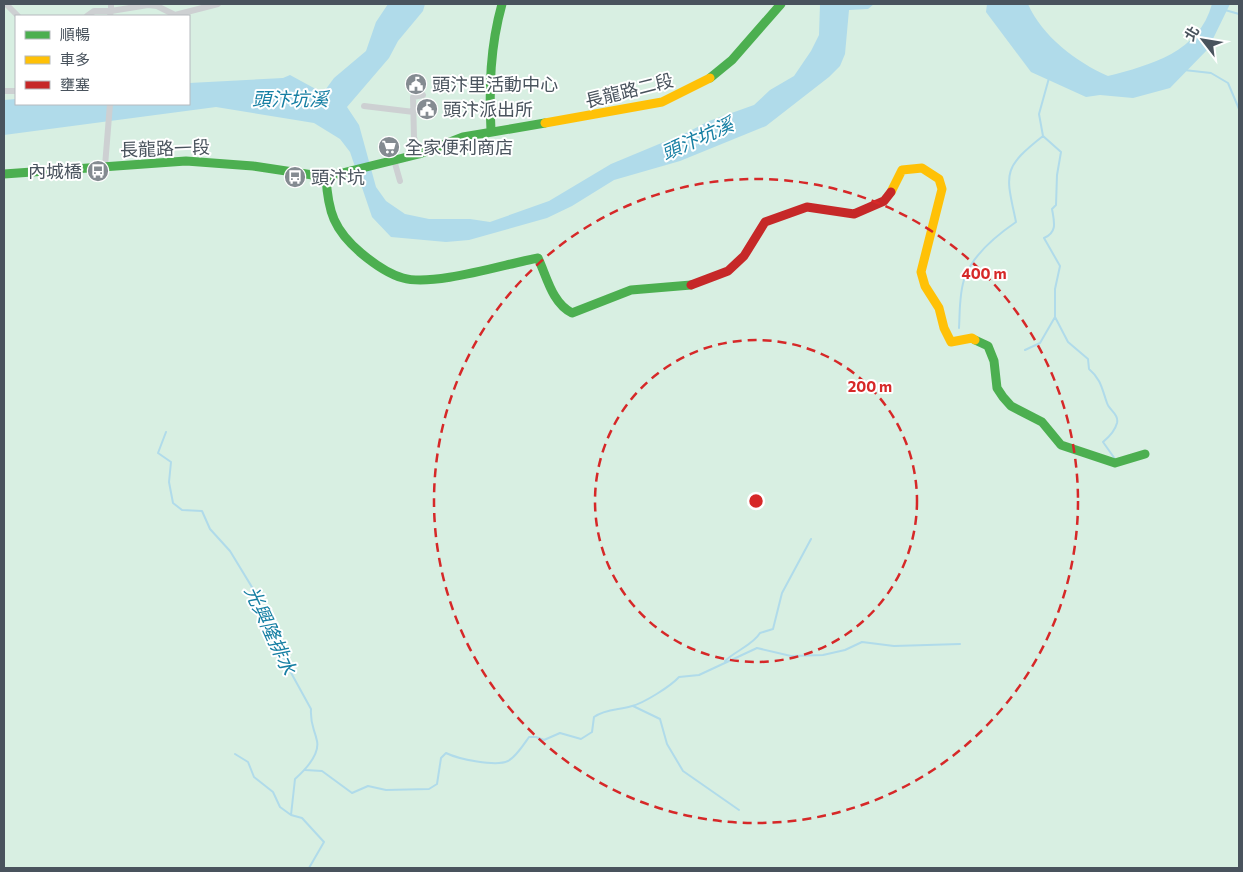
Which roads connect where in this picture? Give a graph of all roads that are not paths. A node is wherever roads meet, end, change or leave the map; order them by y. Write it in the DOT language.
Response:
graph roads {
  1 [pos="6,4"];
  2 [pos="111,4"];
  3 [pos="218,4"];
  4 [pos="502,4"];
  5 [pos="781,4"];
  6 [pos="111,14"];
  7 [pos="17,15"];
  8 [pos="88,15"];
  9 [pos="423,95"];
  10 [pos="110,105"];
  11 [pos="364,106"];
  12 [pos="414,112"];
  13 [pos="490,131"];
  14 [pos="419,154"];
  15 [pos="394,160"];
  16 [pos="105,166"];
  17 [pos="4,174"];
  18 [pos="326,177"];
  19 [pos="400,181"];
  20 [pos="1146,454"];
  1 -- 7 [label="street"];
  2 -- 6 [label="street"];
  3 -- 6 [label="street"];
  4 -- 13 [label="street"];
  5 -- 13 [label="street, 長龍路二段"];
  6 -- 8 [label="street"];
  9 -- 12 [label="street"];
  10 -- 16 [label="street"];
  11 -- 12 [label="street"];
  12 -- 14 [label="street"];
  13 -- 14 [label="street, 長龍路二段"];
  14 -- 15 [label="street, 長龍路二段"];
  15 -- 18 [label="street, 長龍路二段"];
  15 -- 19 [label="street"];
  16 -- 17 [label="street, 長龍路一段"];
  16 -- 18 [label="street, 長龍路一段"];
  18 -- 20 [label="street"];
}
